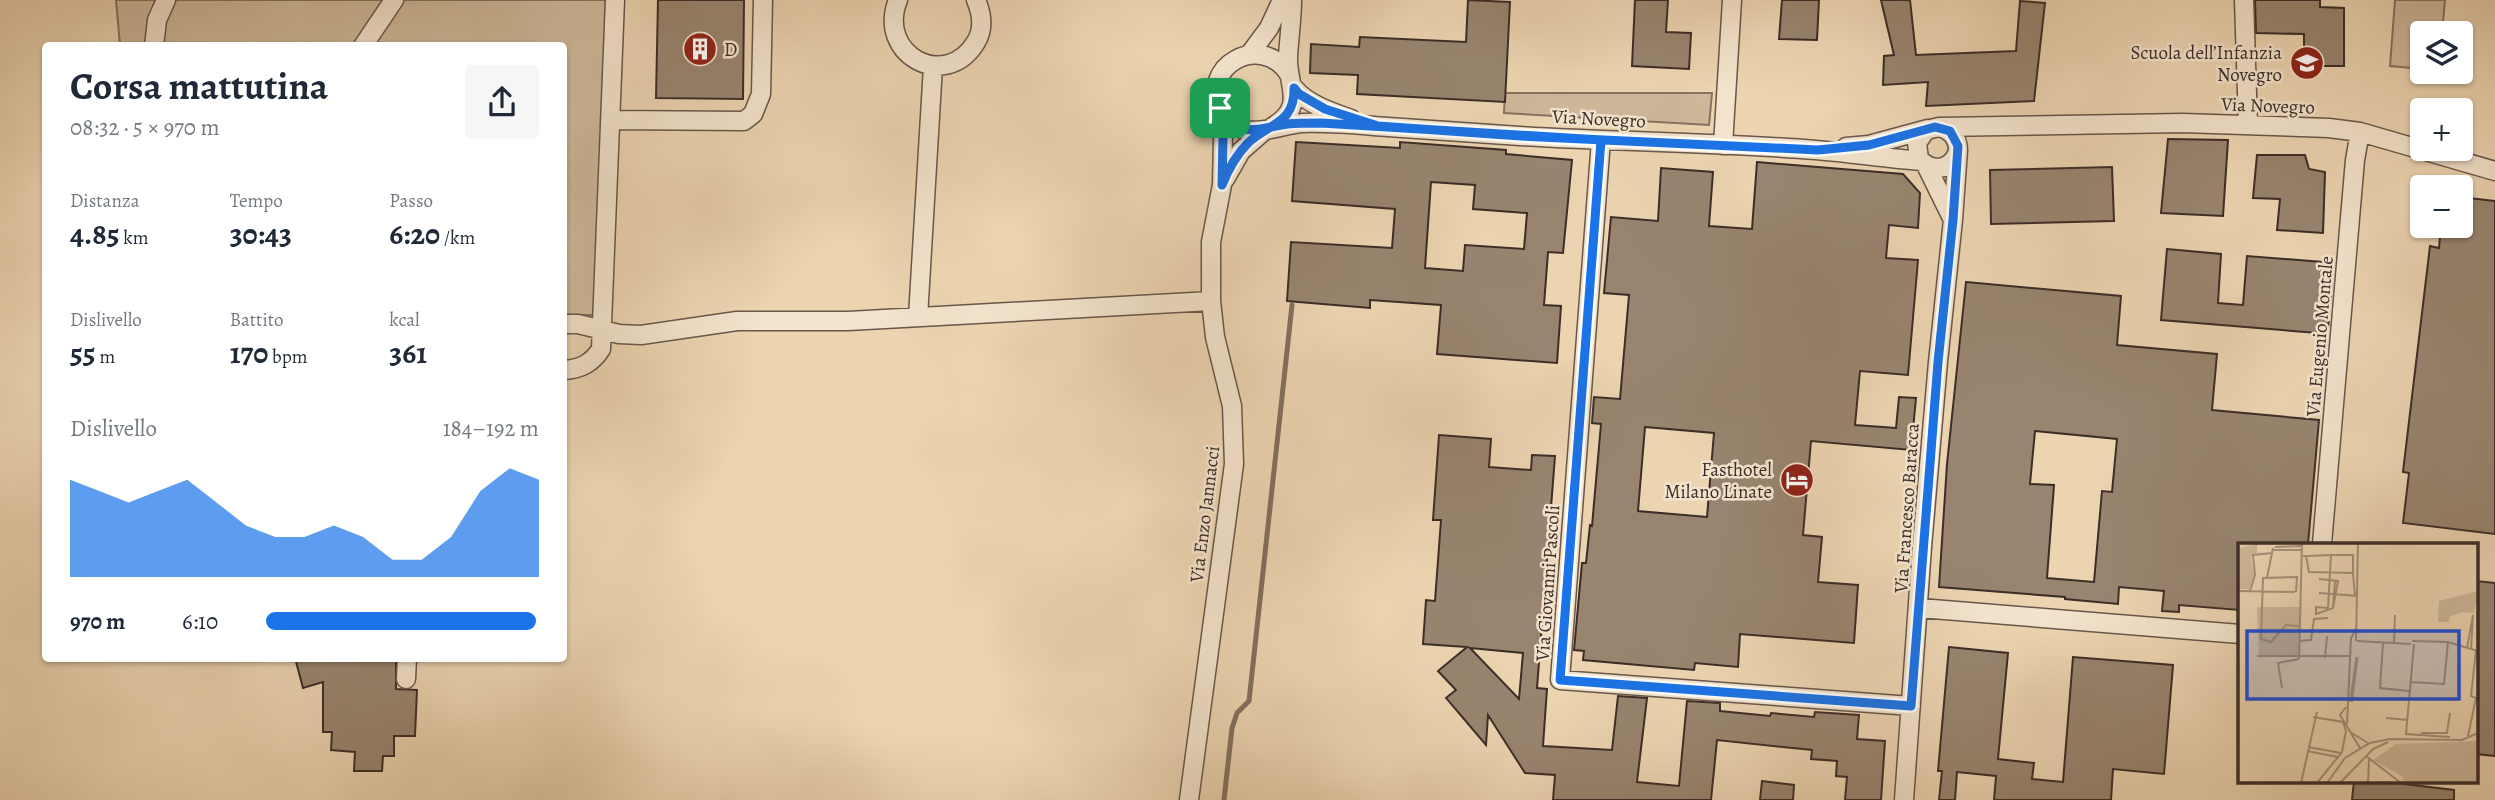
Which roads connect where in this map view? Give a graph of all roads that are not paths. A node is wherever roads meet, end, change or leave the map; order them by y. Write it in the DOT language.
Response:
graph roads {
  1 [pos="166,0"];
  2 [pos="394,0"];
  3 [pos="615,0"];
  4 [pos="763,0"];
  5 [pos="898,0"];
  6 [pos="976,0"];
  7 [pos="1282,0"];
  8 [pos="1292,0"];
  9 [pos="1731,0"];
  10 [pos="2244,0"];
  11 [pos="154,42"];
  12 [pos="366,42"];
  13 [pos="1249,55"];
  14 [pos="933,66"];
  15 [pos="1292,81"];
  16 [pos="1220,108"];
  17 [pos="610,120"];
  18 [pos="2034,125"];
  19 [pos="2248,125"];
  20 [pos="1378,126"];
  21 [pos="1269,128"];
  22 [pos="1933,128"];
  23 [pos="2360,132"];
  24 [pos="1601,140"];
  25 [pos="1723,145"];
  26 [pos="1818,150"];
  27 [pos="1957,150"];
  28 [pos="1923,163"];
  29 [pos="2495,171"];
  30 [pos="1222,185"];
  31 [pos="1953,220"];
  32 [pos="1210,301"];
  33 [pos="918,317"];
  34 [pos="567,324"];
  35 [pos="601,330"];
  36 [pos="567,369"];
  37 [pos="2322,543"];
  38 [pos="1920,608"];
  39 [pos="2238,634"];
  40 [pos="407,662"];
  41 [pos="406,679"];
  42 [pos="1911,706"];
  43 [pos="1189,800"];
  44 [pos="1904,800"];
  1 -- 11 [label="street"];
  2 -- 12 [label="street"];
  3 -- 17 [label="street"];
  4 -- 17 [label="street"];
  5 -- 14 [label="street"];
  6 -- 14 [label="street"];
  7 -- 13 [label="street"];
  8 -- 15 [label="street"];
  9 -- 25 [label="street"];
  10 -- 19 [label="street"];
  13 -- 15 [label="street, Via Novegro"];
  13 -- 16 [label="street"];
  14 -- 33 [label="street"];
  15 -- 20 [label="street, Via Novegro"];
  15 -- 21 [label="street"];
  16 -- 21 [label="street, Via Novegro"];
  16 -- 30 [label="street, Via Enzo Jannacci"];
  17 -- 35 [label="street"];
  18 -- 19 [label="street, Via Novegro"];
  18 -- 22 [label="street, Via Novegro"];
  18 -- 27 [label="street, Via Novegro"];
  19 -- 23 [label="street, Via Novegro"];
  20 -- 21 [label="street, Via Novegro"];
  20 -- 24 [label="street, Via Novegro"];
  21 -- 30 [label="street"];
  22 -- 26 [label="street, Via Novegro"];
  22 -- 27 [label="street"];
  22 -- 28 [label="street"];
  23 -- 29 [label="street, Via Novegro"];
  23 -- 37 [label="street, Via Eugenio Montale"];
  24 -- 25 [label="street, Via Novegro"];
  24 -- 42 [label="street, Via Giovanni Pascoli"];
  25 -- 26 [label="street, Via Novegro"];
  26 -- 28 [label="street, Via Novegro"];
  27 -- 28 [label="street"];
  27 -- 31 [label="street, Via Francesco Baracca"];
  28 -- 31 [label="street"];
  30 -- 32 [label="street, Via Enzo Jannacci"];
  31 -- 38 [label="street, Via Francesco Baracca"];
  32 -- 33 [label="street"];
  32 -- 43 [label="street, Via Enzo Jannacci"];
  33 -- 35 [label="street"];
  34 -- 35 [label="street"];
  35 -- 36 [label="street"];
  38 -- 39 [label="street"];
  38 -- 42 [label="street, Via Francesco Baracca"];
  40 -- 41 [label="street"];
  42 -- 44 [label="street, Via Francesco Baracca"];
}
